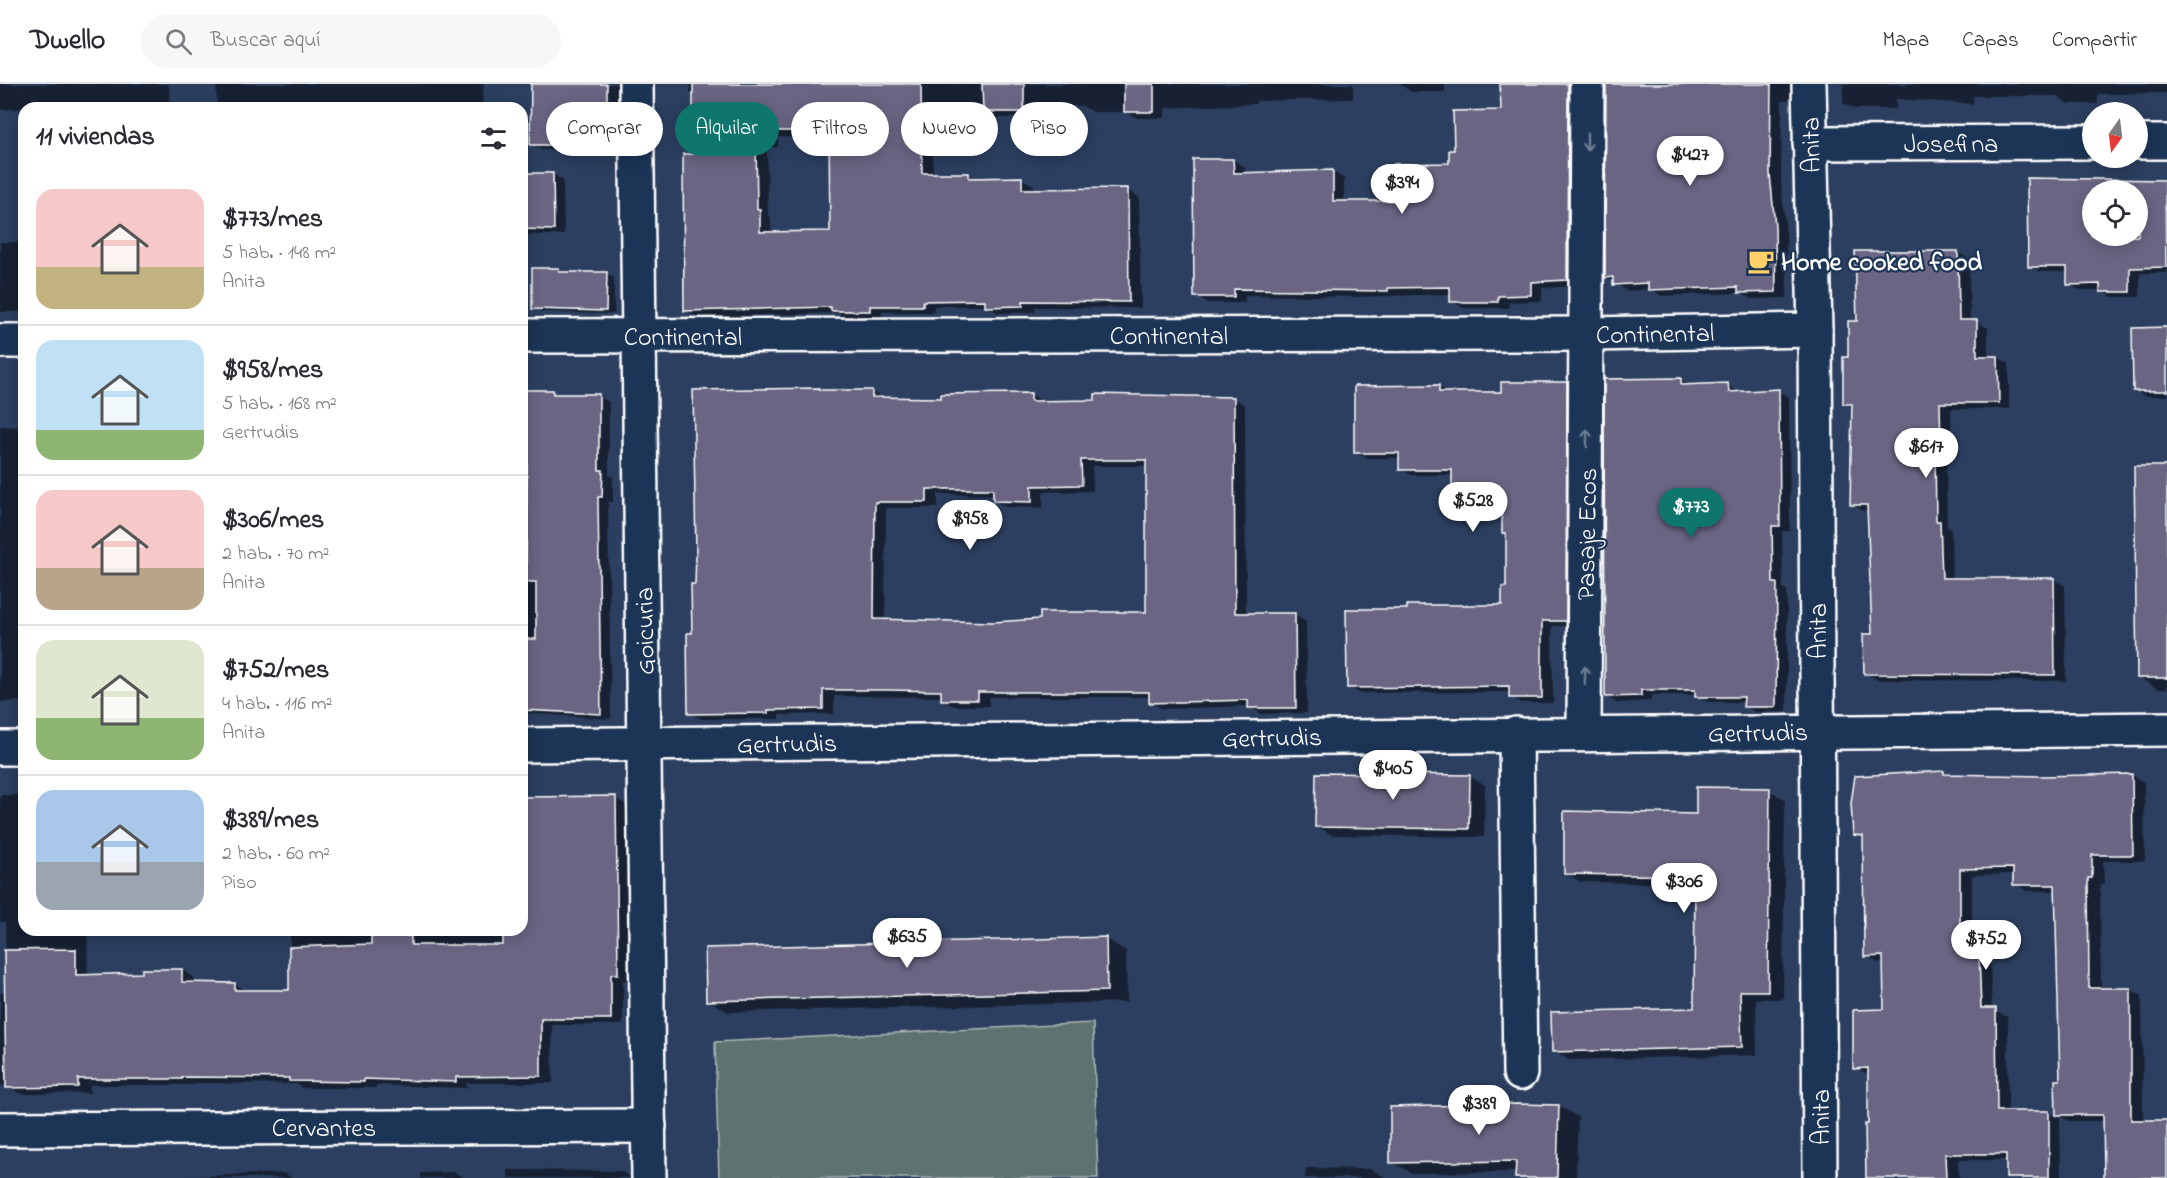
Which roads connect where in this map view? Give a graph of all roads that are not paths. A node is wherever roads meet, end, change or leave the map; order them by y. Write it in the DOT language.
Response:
graph roads {
  1 [pos="636,84"];
  2 [pos="1587,84"];
  3 [pos="1809,84"];
  4 [pos="2082,142"];
  5 [pos="2148,142"];
  6 [pos="2167,142"];
  7 [pos="1810,143"];
  8 [pos="1815,330"];
  9 [pos="1588,334"];
  10 [pos="528,336"];
  11 [pos="641,336"];
  12 [pos="0,341"];
  13 [pos="18,341"];
  14 [pos="2167,729"];
  15 [pos="1818,731"];
  16 [pos="1584,733"];
  17 [pos="1516,734"];
  18 [pos="528,745"];
  19 [pos="645,745"];
  20 [pos="0,748"];
  21 [pos="18,748"];
  22 [pos="1520,1073"];
  23 [pos="649,1126"];
  24 [pos="0,1129"];
  25 [pos="650,1178"];
  26 [pos="1820,1178"];
  1 -- 11 [label="street, Goicuria"];
  2 -- 9 [label="street, Pasaje Ecos, one-way"];
  3 -- 7 [label="street, Anita"];
  4 -- 7 [label="street, Josefina"];
  5 -- 6 [label="street"];
  7 -- 8 [label="street, Anita"];
  8 -- 9 [label="street, Continental"];
  8 -- 15 [label="street, Anita"];
  9 -- 11 [label="street, Continental"];
  16 -- 9 [label="street, Pasaje Ecos, one-way"];
  10 -- 11 [label="street, Continental"];
  11 -- 19 [label="street, Goicuria"];
  12 -- 13 [label="street"];
  14 -- 15 [label="street, Gertrudis"];
  15 -- 16 [label="street, Gertrudis"];
  15 -- 26 [label="street, Anita"];
  16 -- 17 [label="street, Gertrudis"];
  17 -- 19 [label="street, Gertrudis"];
  17 -- 22 [label="street"];
  18 -- 19 [label="street, Gertrudis"];
  19 -- 23 [label="street, Goicuria"];
  20 -- 21 [label="street"];
  23 -- 24 [label="street, Cervantes"];
  23 -- 25 [label="street, Goicuria"];
}
